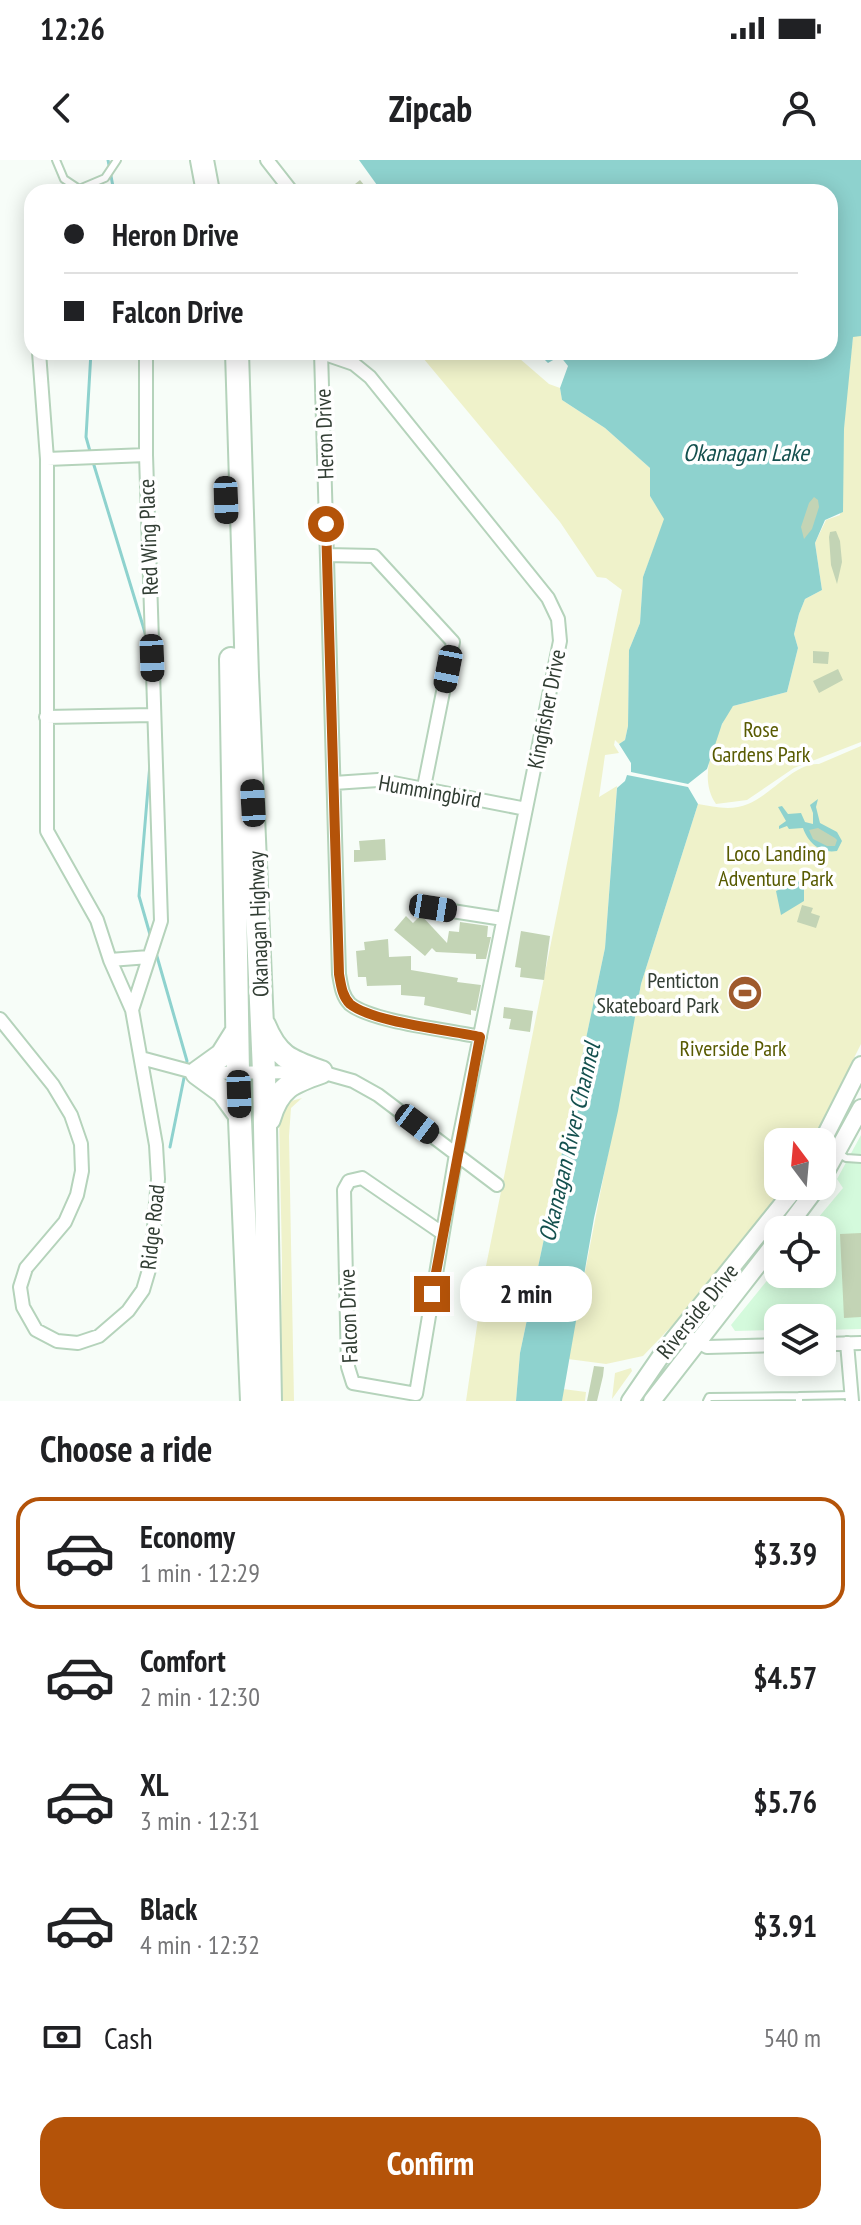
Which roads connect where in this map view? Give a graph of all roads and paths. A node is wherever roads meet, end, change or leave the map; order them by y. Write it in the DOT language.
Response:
graph roads {
  1 [pos="56,160"];
  2 [pos="117,160"];
  3 [pos="202,160"];
  4 [pos="218,160"];
  5 [pos="267,160"];
  6 [pos="72,184"];
  7 [pos="91,184"];
  8 [pos="206,184"];
  9 [pos="222,184"];
  10 [pos="286,184"];
  11 [pos="40,360"];
  12 [pos="146,360"];
  13 [pos="221,360"];
  14 [pos="237,360"];
  15 [pos="322,360"];
  16 [pos="342,360"];
  17 [pos="146,455"];
  18 [pos="47,459"];
  19 [pos="327,555"];
  20 [pos="153,715"];
  21 [pos="46,717"];
  22 [pos="334,783"];
  23 [pos="424,787"];
  24 [pos="526,809"];
  25 [pos="433,908"];
  26 [pos="503,919"];
  27 [pos="149,957"];
  28 [pos="110,960"];
  29 [pos="132,1010"];
  30 [pos="0,1019"];
  31 [pos="262,1020"];
  32 [pos="237,1031"];
  33 [pos="480,1037"];
  34 [pos="141,1058"];
  35 [pos="861,1065"];
  36 [pos="264,1072"];
  37 [pos="321,1072"];
  38 [pos="197,1073"];
  39 [pos="238,1073"];
  40 [pos="861,1108"];
  41 [pos="240,1115"];
  42 [pos="830,1128"];
  43 [pos="265,1131"];
  44 [pos="837,1153"];
  45 [pos="456,1154"];
  46 [pos="861,1159"];
  47 [pos="497,1185"];
  48 [pos="786,1200"];
  49 [pos="442,1233"];
  50 [pos="764,1257"];
  51 [pos="680,1332"];
  52 [pos="699,1342"];
  53 [pos="836,1343"];
  54 [pos="847,1343"];
  55 [pos="861,1343"];
  56 [pos="764,1345"];
  57 [pos="415,1398"];
  58 [pos="799,1398"];
  59 [pos="852,1398"];
  60 [pos="252,1401"];
  61 [pos="270,1401"];
  62 [pos="630,1401"];
  63 [pos="652,1401"];
  64 [pos="707,1401"];
  1 -- 6 [label="lane"];
  2 -- 7 [label="lane"];
  3 -- 8 [label="highway"];
  4 -- 9 [label="highway"];
  5 -- 10 [label="street"];
  11 -- 18 [label="street"];
  12 -- 17 [label="street, Red Wing Place"];
  13 -- 32 [label="highway, Okanagan Highway"];
  14 -- 31 [label="highway, Okanagan Highway"];
  15 -- 19 [label="street, Heron Drive"];
  16 -- 24 [label="street, Kingfisher Drive"];
  17 -- 18 [label="street, Red Wing Place"];
  17 -- 20 [label="street, Red Wing Place"];
  18 -- 21 [label="street"];
  19 -- 22 [label="street, Heron Drive"];
  19 -- 23 [label="street"];
  20 -- 21 [label="street"];
  20 -- 27 [label="street, Red Wing Place"];
  21 -- 28 [label="street"];
  22 -- 23 [label="street, Hummingbird"];
  22 -- 33 [label="street, Heron Drive"];
  23 -- 24 [label="street, Hummingbird"];
  24 -- 26 [label="street, Kingfisher Drive"];
  25 -- 26 [label="street"];
  26 -- 33 [label="street, Kingfisher Drive"];
  27 -- 28 [label="street"];
  27 -- 29 [label="street, Red Wing Place"];
  28 -- 29 [label="street"];
  29 -- 34 [label="street"];
  30 -- 34 [label="street, Ridge Road"];
  31 -- 36 [label="highway, Okanagan Highway"];
  31 -- 37 [label="highway"];
  32 -- 38 [label="highway"];
  32 -- 39 [label="highway, Okanagan Highway"];
  33 -- 45 [label="street, Kingfisher Drive"];
  34 -- 38 [label="street"];
  35 -- 42 [label="street"];
  36 -- 37 [label="street"];
  36 -- 39 [label="street"];
  36 -- 43 [label="highway, Okanagan Highway"];
  37 -- 43 [label="highway"];
  37 -- 45 [label="street"];
  38 -- 39 [label="street"];
  38 -- 41 [label="highway"];
  39 -- 41 [label="highway, Okanagan Highway"];
  40 -- 44 [label="street"];
  41 -- 60 [label="highway, Okanagan Highway"];
  43 -- 61 [label="highway, Okanagan Highway"];
  44 -- 46 [label="lane"];
  45 -- 47 [label="street"];
  45 -- 49 [label="street, Falcon Drive"];
  48 -- 51 [label="street, Riverside Drive"];
  49 -- 57 [label="street, Falcon Drive"];
  49 -- 57 [label="street, Falcon Drive"];
  50 -- 52 [label="street, Riverside Drive"];
  51 -- 52 [label="street"];
  51 -- 62 [label="street, Riverside Drive"];
  52 -- 56 [label="street"];
  52 -- 63 [label="street, Riverside Drive"];
  53 -- 54 [label="street"];
  54 -- 55 [label="street"];
  54 -- 59 [label="street"];
  58 -- 59 [label="lane"];
  58 -- 64 [label="lane"];
}
